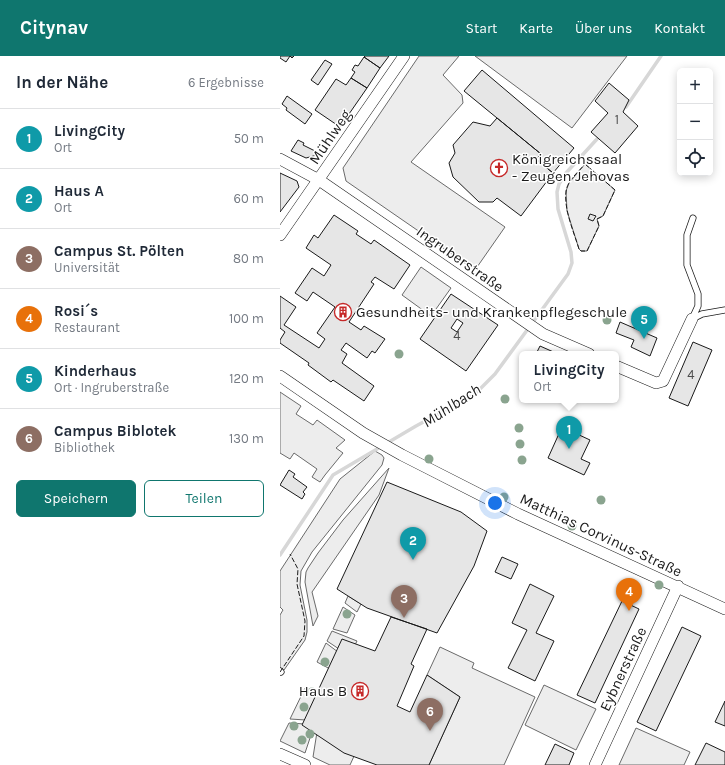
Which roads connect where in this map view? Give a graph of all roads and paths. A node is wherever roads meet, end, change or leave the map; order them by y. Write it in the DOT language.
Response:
graph roads {
  1 [pos="404,56"];
  2 [pos="280,159"];
  3 [pos="319,180"];
  4 [pos="693,218"];
  5 [pos="280,235"];
  6 [pos="725,310"];
  7 [pos="692,318"];
  8 [pos="582,351"];
  9 [pos="619,367"];
  10 [pos="280,376"];
  11 [pos="678,586"];
  12 [pos="725,609"];
  13 [pos="280,754"];
  14 [pos="305,765"];
  15 [pos="595,765"];
  1 -- 3 [label="street, Mühlweg"];
  2 -- 3 [label="street, Ingruberstraße"];
  3 -- 5 [label="street, Mühlweg"];
  3 -- 8 [label="street, Ingruberstraße"];
  4 -- 7 [label="lane"];
  6 -- 7 [label="lane"];
  7 -- 9 [label="street"];
  10 -- 11 [label="street, Matthias Corvinus-Straße"];
  11 -- 12 [label="street, Matthias Corvinus-Straße"];
  11 -- 15 [label="street, Eybnerstraße"];
  13 -- 14 [label="street"];
}
